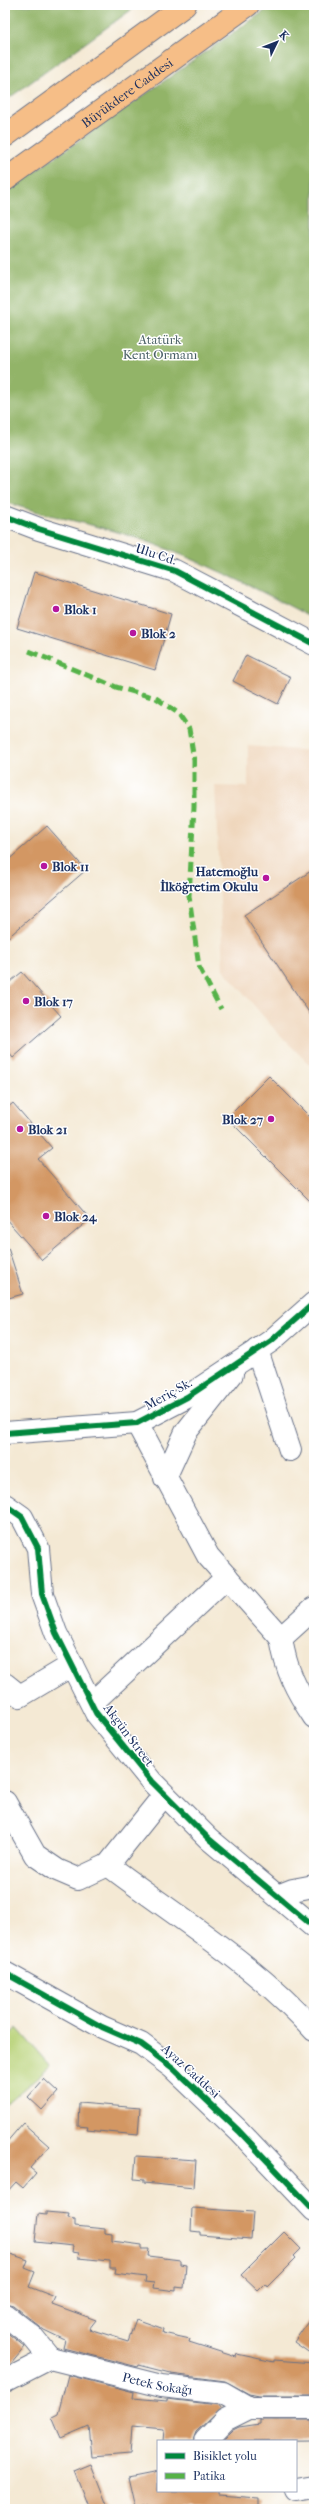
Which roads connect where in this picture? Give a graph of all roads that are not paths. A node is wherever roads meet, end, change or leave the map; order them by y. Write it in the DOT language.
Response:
graph roads {
  1 [pos="185,5"];
  2 [pos="248,5"];
  3 [pos="5,136"];
  4 [pos="5,180"];
  5 [pos="5,516"];
  6 [pos="314,644"];
  7 [pos="314,1303"];
  8 [pos="250,1355"];
  9 [pos="137,1423"];
  10 [pos="5,1433"];
  11 [pos="290,1450"];
  12 [pos="165,1478"];
  13 [pos="5,1505"];
  14 [pos="227,1577"];
  15 [pos="314,1608"];
  16 [pos="281,1638"];
  17 [pos="72,1665"];
  18 [pos="5,1684"];
  19 [pos="92,1703"];
  20 [pos="314,1717"];
  21 [pos="164,1795"];
  22 [pos="5,1802"];
  23 [pos="108,1865"];
  24 [pos="314,1886"];
  25 [pos="278,1896"];
  26 [pos="314,1927"];
  27 [pos="5,1973"];
  28 [pos="314,2030"];
  29 [pos="314,2210"];
  30 [pos="5,2315"];
  31 [pos="50,2358"];
  32 [pos="5,2381"];
  33 [pos="249,2408"];
  34 [pos="314,2408"];
  35 [pos="206,2440"];
  36 [pos="314,2487"];
  37 [pos="297,2490"];
  1 -- 3 [label="main road"];
  2 -- 4 [label="main road, Büyükdere Caddesi"];
  5 -- 6 [label="street, Ulu Cd."];
  7 -- 8 [label="street, Meriç Sk."];
  8 -- 9 [label="street, Meriç Sk."];
  8 -- 11 [label="street"];
  8 -- 12 [label="street"];
  9 -- 10 [label="street, Meriç Sk."];
  9 -- 12 [label="street"];
  12 -- 14 [label="street"];
  13 -- 17 [label="street, Akgün Street"];
  14 -- 16 [label="street"];
  14 -- 19 [label="street"];
  15 -- 16 [label="street"];
  16 -- 20 [label="street"];
  17 -- 18 [label="street"];
  17 -- 19 [label="street, Akgün Street"];
  19 -- 21 [label="street, Akgün Street"];
  21 -- 23 [label="street"];
  21 -- 25 [label="street, Akgün Street"];
  22 -- 23 [label="street"];
  23 -- 28 [label="street"];
  24 -- 25 [label="street"];
  25 -- 26 [label="street, Akgün Street"];
  27 -- 29 [label="street, Ayaz Caddesi"];
  30 -- 31 [label="street"];
  31 -- 32 [label="street"];
  31 -- 33 [label="street, Petek Sokağı"];
  33 -- 34 [label="street, Petek Sokağı"];
  33 -- 35 [label="street"];
  36 -- 37 [label="street"];
}
